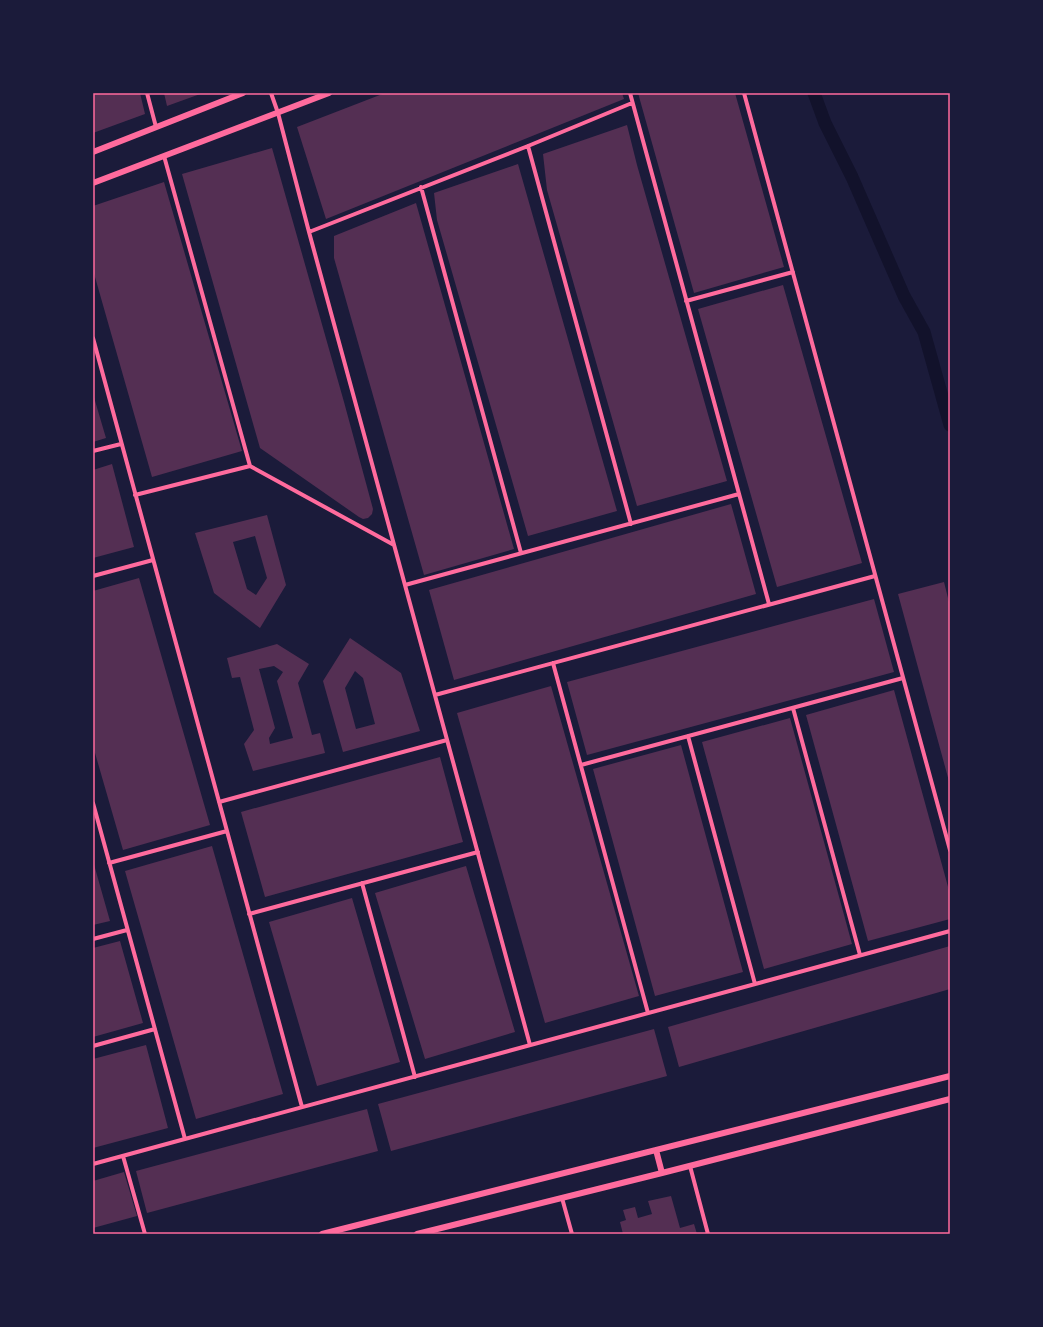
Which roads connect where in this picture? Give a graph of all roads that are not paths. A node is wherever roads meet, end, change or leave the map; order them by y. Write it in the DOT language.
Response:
graph roads {
  1 [pos="147,93"];
  2 [pos="243,93"];
  3 [pos="271,93"];
  4 [pos="329,93"];
  5 [pos="630,93"];
  6 [pos="744,93"];
  7 [pos="632,103"];
  8 [pos="278,113"];
  9 [pos="156,127"];
  10 [pos="528,146"];
  11 [pos="93,152"];
  12 [pos="164,156"];
  13 [pos="93,183"];
  14 [pos="421,187"];
  15 [pos="309,232"];
  16 [pos="793,272"];
  17 [pos="686,301"];
  18 [pos="93,338"];
  19 [pos="121,444"];
  20 [pos="93,451"];
  21 [pos="250,466"];
  22 [pos="739,494"];
  23 [pos="135,495"];
  24 [pos="630,524"];
  25 [pos="394,545"];
  26 [pos="521,553"];
  27 [pos="153,560"];
  28 [pos="93,576"];
  29 [pos="875,576"];
  30 [pos="405,585"];
  31 [pos="769,604"];
  32 [pos="553,663"];
  33 [pos="903,678"];
  34 [pos="435,695"];
  35 [pos="793,708"];
  36 [pos="688,736"];
  37 [pos="447,740"];
  38 [pos="581,765"];
  39 [pos="219,802"];
  40 [pos="93,803"];
  41 [pos="95,818"];
  42 [pos="227,831"];
  43 [pos="950,850"];
  44 [pos="478,852"];
  45 [pos="110,863"];
  46 [pos="362,883"];
  47 [pos="250,914"];
  48 [pos="128,930"];
  49 [pos="950,931"];
  50 [pos="93,939"];
  51 [pos="860,955"];
  52 [pos="755,984"];
  53 [pos="648,1013"];
  54 [pos="155,1029"];
  55 [pos="530,1045"];
  56 [pos="93,1046"];
  57 [pos="950,1076"];
  58 [pos="415,1077"];
  59 [pos="950,1099"];
  60 [pos="302,1107"];
  61 [pos="185,1139"];
  62 [pos="656,1150"];
  63 [pos="123,1156"];
  64 [pos="93,1164"];
  65 [pos="690,1166"];
  66 [pos="662,1173"];
  67 [pos="562,1198"];
  68 [pos="146,1234"];
  69 [pos="322,1234"];
  70 [pos="417,1234"];
  71 [pos="572,1234"];
  72 [pos="708,1234"];
  1 -- 9 [label="street"];
  2 -- 9 [label="street"];
  3 -- 8 [label="street"];
  4 -- 8 [label="street"];
  5 -- 7 [label="street"];
  6 -- 16 [label="street"];
  7 -- 10 [label="street"];
  7 -- 17 [label="street"];
  8 -- 12 [label="street"];
  8 -- 15 [label="street"];
  9 -- 11 [label="street"];
  10 -- 14 [label="street"];
  10 -- 24 [label="street"];
  12 -- 13 [label="street"];
  12 -- 21 [label="street"];
  14 -- 15 [label="street"];
  14 -- 26 [label="street"];
  15 -- 25 [label="street"];
  16 -- 17 [label="street"];
  16 -- 29 [label="street"];
  17 -- 22 [label="street"];
  18 -- 19 [label="street"];
  19 -- 20 [label="street"];
  19 -- 23 [label="street"];
  21 -- 23 [label="street"];
  21 -- 25 [label="street"];
  22 -- 24 [label="street"];
  22 -- 31 [label="street"];
  23 -- 27 [label="street"];
  24 -- 26 [label="street"];
  25 -- 30 [label="street"];
  26 -- 30 [label="street"];
  27 -- 28 [label="street"];
  27 -- 39 [label="street"];
  29 -- 31 [label="street"];
  29 -- 33 [label="street"];
  30 -- 34 [label="street"];
  31 -- 32 [label="street"];
  32 -- 34 [label="street"];
  32 -- 38 [label="street"];
  33 -- 35 [label="street"];
  33 -- 43 [label="street"];
  34 -- 37 [label="street"];
  35 -- 36 [label="street"];
  35 -- 51 [label="street"];
  36 -- 38 [label="street"];
  36 -- 52 [label="street"];
  37 -- 39 [label="street"];
  37 -- 44 [label="street"];
  38 -- 53 [label="street"];
  39 -- 42 [label="street"];
  40 -- 41 [label="street"];
  41 -- 45 [label="street"];
  42 -- 45 [label="street"];
  42 -- 47 [label="street"];
  44 -- 46 [label="street"];
  44 -- 55 [label="street"];
  45 -- 48 [label="street"];
  46 -- 47 [label="street"];
  46 -- 58 [label="street"];
  47 -- 60 [label="street"];
  48 -- 50 [label="street"];
  48 -- 54 [label="street"];
  49 -- 51 [label="street"];
  51 -- 52 [label="street"];
  52 -- 53 [label="street"];
  53 -- 55 [label="street"];
  54 -- 56 [label="street"];
  54 -- 61 [label="street"];
  55 -- 58 [label="street"];
  57 -- 62 [label="street"];
  58 -- 60 [label="street"];
  59 -- 65 [label="street"];
  60 -- 61 [label="street"];
  61 -- 63 [label="street"];
  62 -- 66 [label="street"];
  62 -- 69 [label="street"];
  63 -- 64 [label="street"];
  63 -- 68 [label="street"];
  65 -- 66 [label="street"];
  65 -- 72 [label="street"];
  66 -- 67 [label="street"];
  67 -- 70 [label="street"];
  67 -- 71 [label="street"];
}
